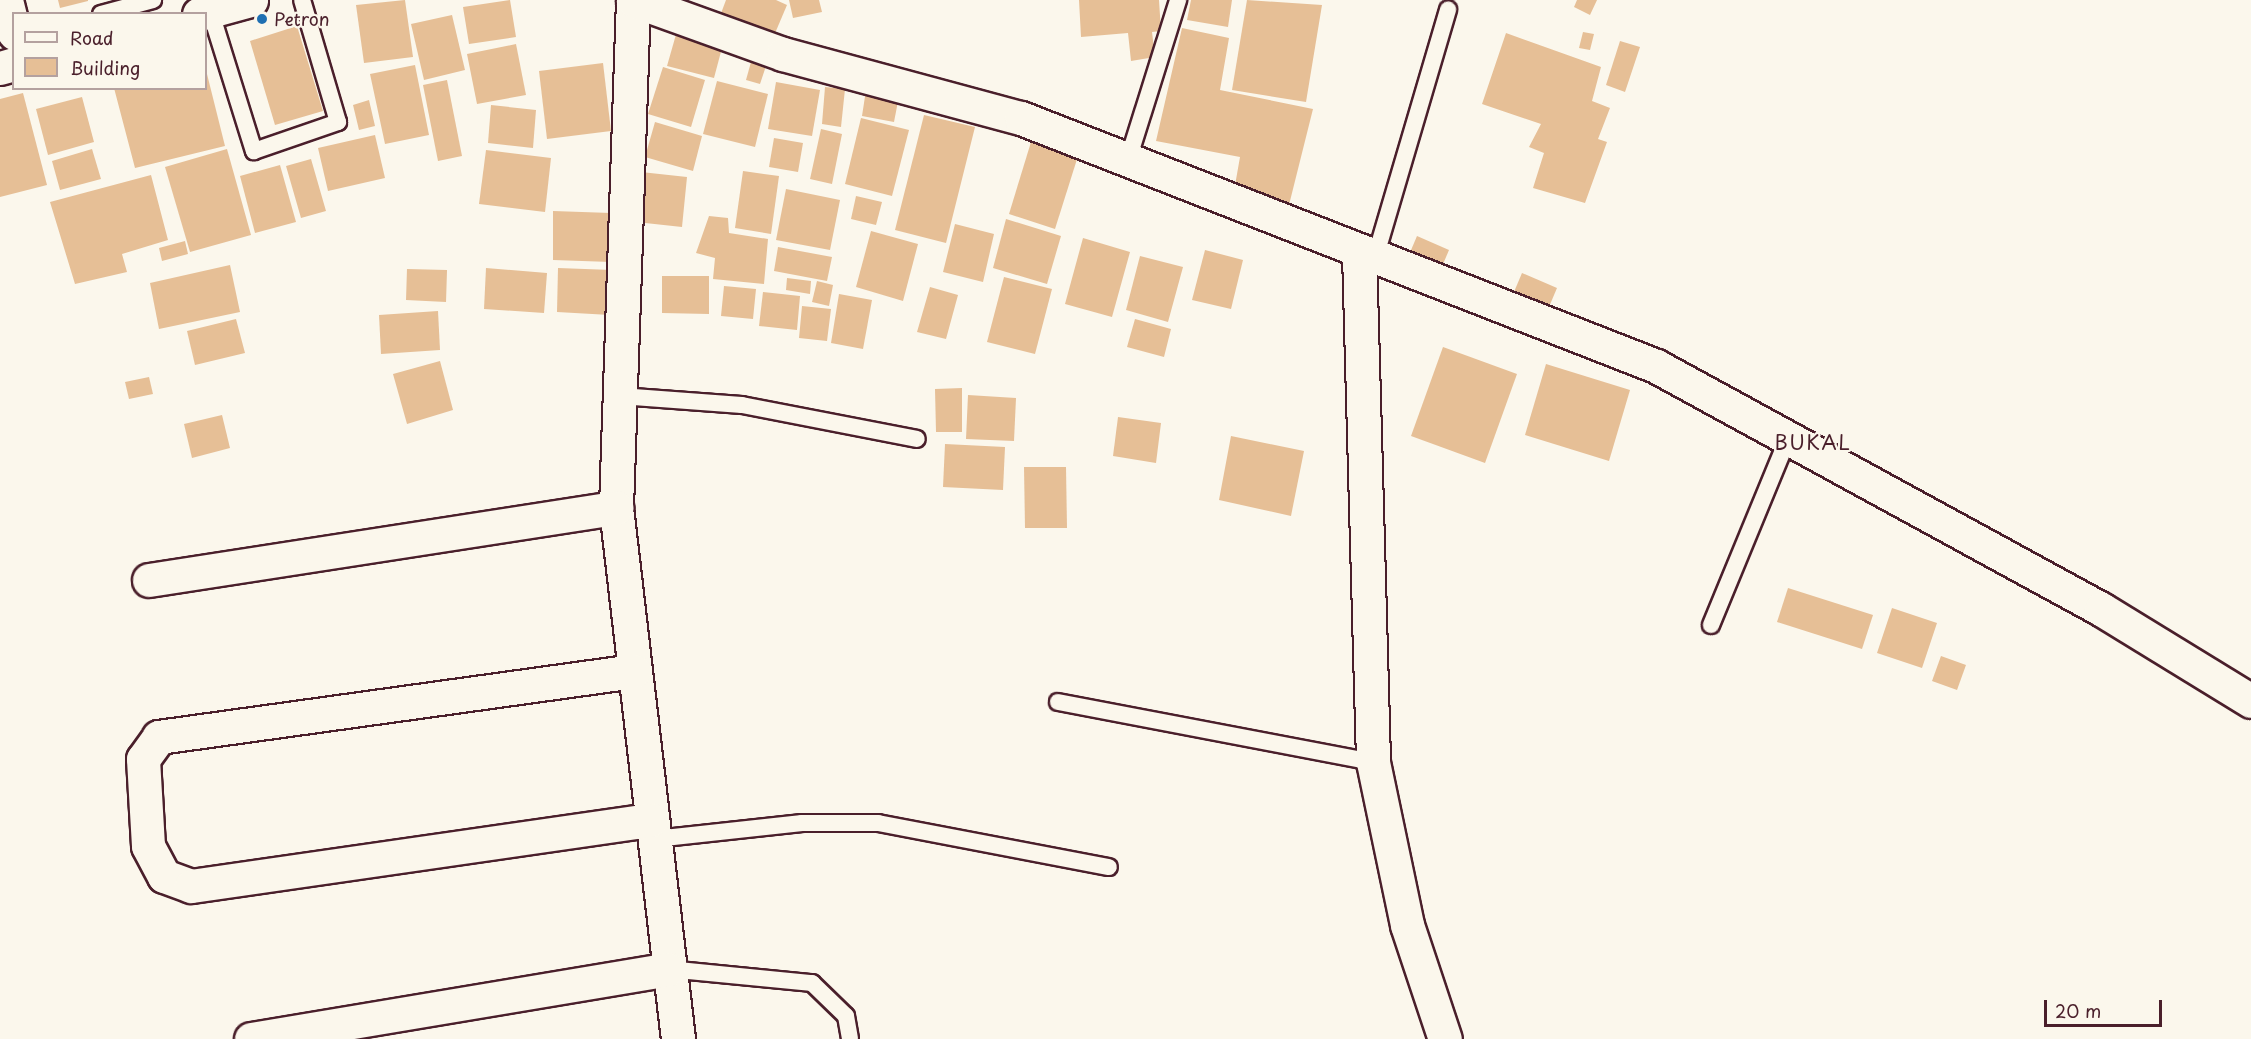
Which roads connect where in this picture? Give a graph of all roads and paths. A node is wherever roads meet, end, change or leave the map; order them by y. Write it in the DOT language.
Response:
graph roads {
  1 [pos="6,0"];
  2 [pos="153,0"];
  3 [pos="251,0"];
  4 [pos="302,0"];
  5 [pos="633,0"];
  6 [pos="1178,0"];
  7 [pos="1448,10"];
  8 [pos="108,12"];
  9 [pos="204,12"];
  10 [pos="207,20"];
  11 [pos="12,25"];
  12 [pos="1128,160"];
  13 [pos="1367,255"];
  14 [pos="620,396"];
  15 [pos="1788,438"];
  16 [pos="917,439"];
  17 [pos="616,508"];
  18 [pos="149,580"];
  19 [pos="1711,625"];
  20 [pos="634,671"];
  21 [pos="1058,702"];
  22 [pos="2251,702"];
  23 [pos="1372,762"];
  24 [pos="653,830"];
  25 [pos="1109,867"];
  26 [pos="668,969"];
  27 [pos="251,1039"];
  28 [pos="678,1039"];
  29 [pos="850,1039"];
  30 [pos="1445,1039"];
  1 -- 11 [label="street"];
  2 -- 8 [label="lane"];
  3 -- 9 [label="street"];
  4 -- 10 [label="lane"];
  5 -- 12 [label="street"];
  5 -- 14 [label="street"];
  6 -- 12 [label="lane"];
  7 -- 13 [label="lane"];
  12 -- 13 [label="street"];
  13 -- 15 [label="street"];
  13 -- 23 [label="street"];
  14 -- 16 [label="lane"];
  14 -- 17 [label="street"];
  15 -- 19 [label="lane"];
  15 -- 22 [label="street"];
  17 -- 18 [label="street"];
  17 -- 20 [label="street"];
  20 -- 24 [label="street"];
  20 -- 24 [label="street"];
  21 -- 23 [label="lane"];
  23 -- 30 [label="street"];
  24 -- 25 [label="lane"];
  24 -- 26 [label="street"];
  26 -- 27 [label="street"];
  26 -- 28 [label="street"];
  26 -- 29 [label="lane"];
}
